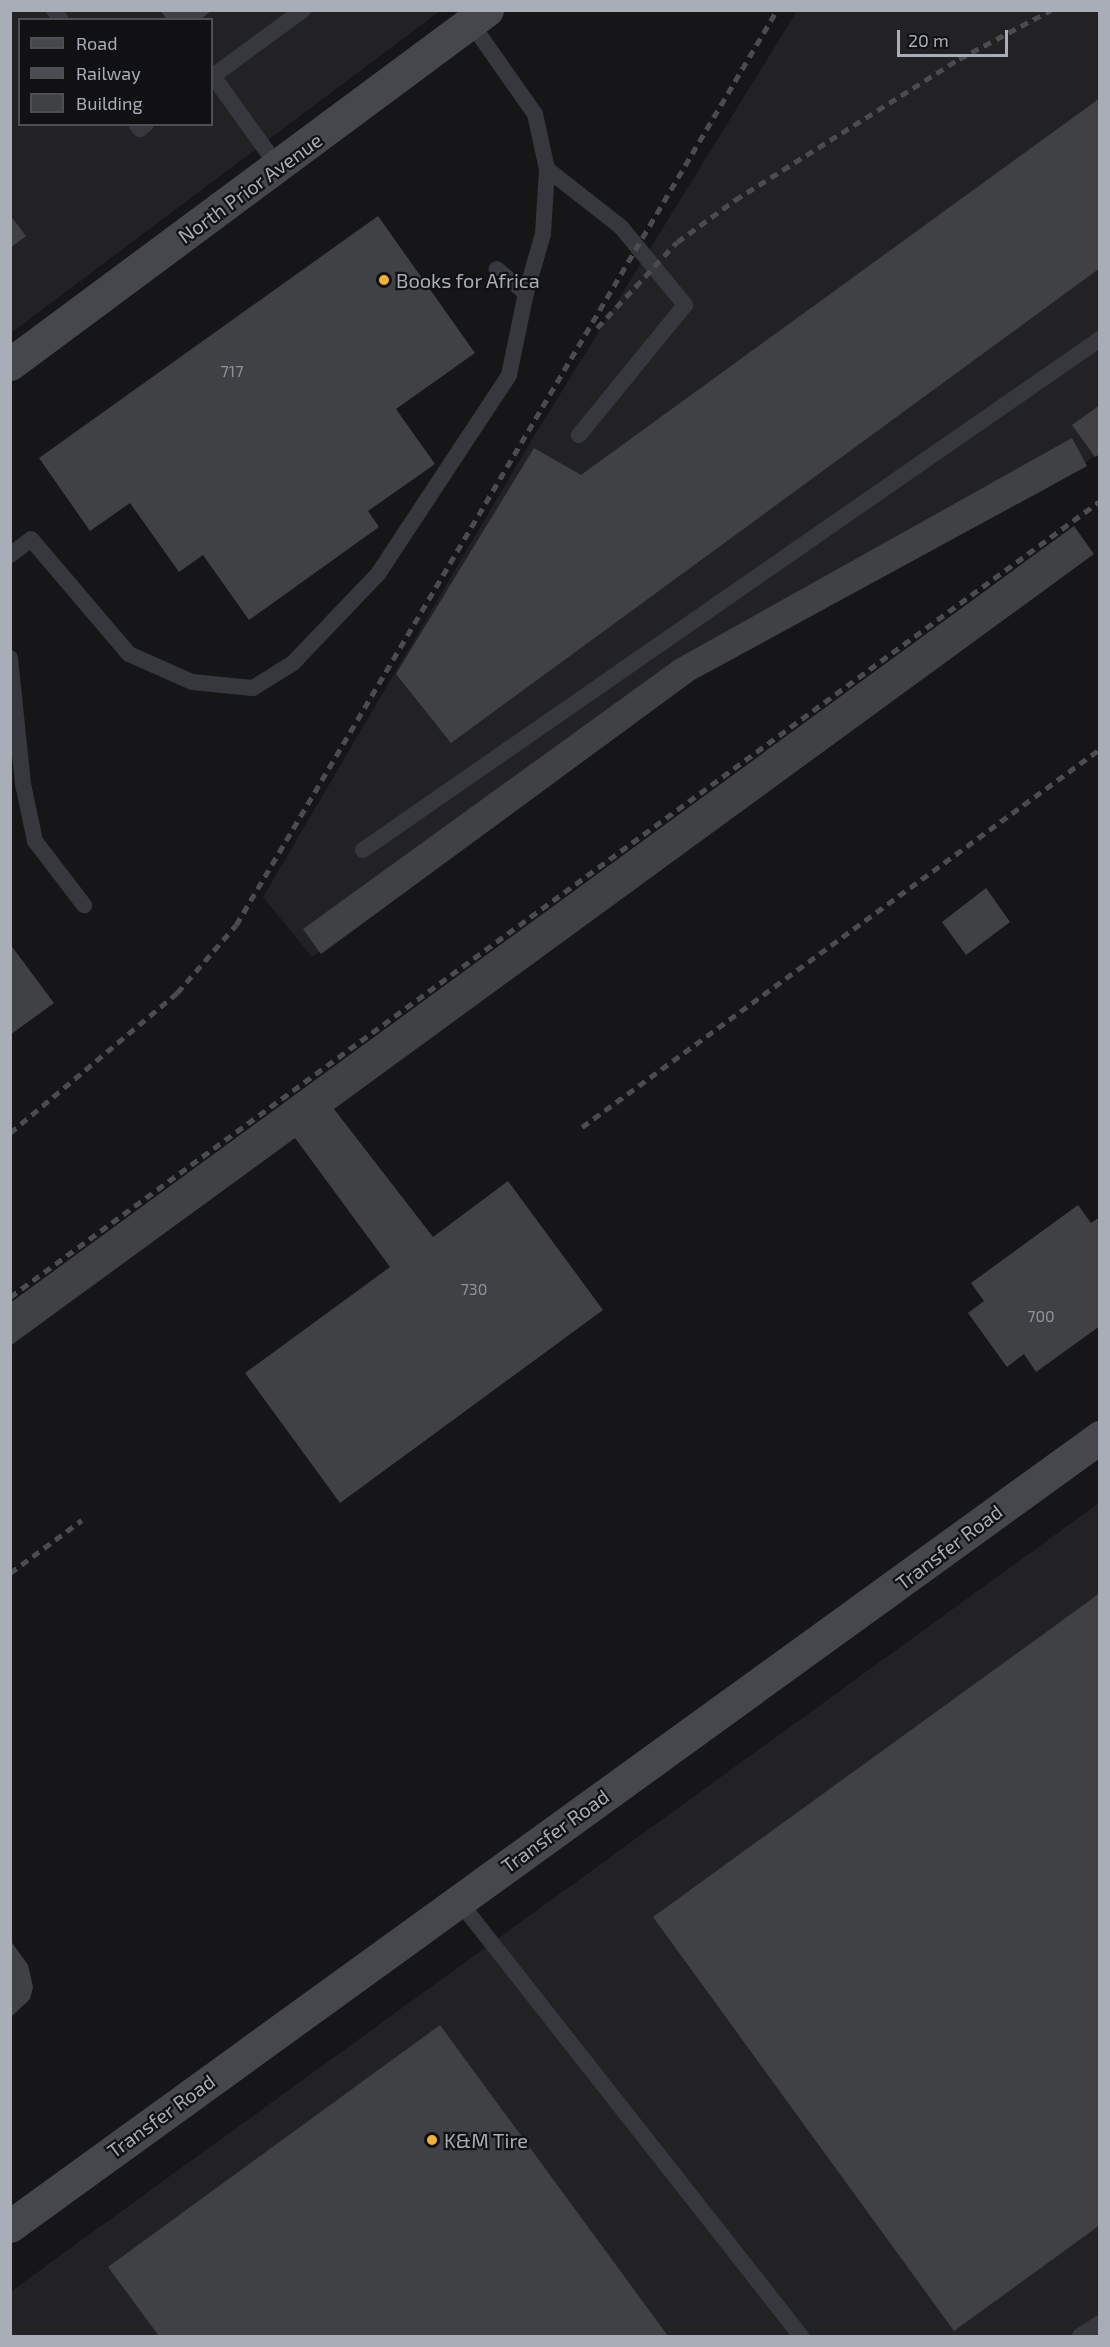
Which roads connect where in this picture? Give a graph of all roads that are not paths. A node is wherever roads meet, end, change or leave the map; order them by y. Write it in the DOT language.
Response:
graph roads {
  1 [pos="303,10"];
  2 [pos="479,17"];
  3 [pos="213,76"];
  4 [pos="213,78"];
  5 [pos="279,168"];
  6 [pos="547,169"];
  7 [pos="495,269"];
  8 [pos="526,293"];
  9 [pos="1100,339"];
  10 [pos="10,364"];
  11 [pos="579,435"];
  12 [pos="10,555"];
  13 [pos="10,658"];
  14 [pos="363,850"];
  15 [pos="84,905"];
  16 [pos="1100,1437"];
  17 [pos="458,1900"];
  18 [pos="10,2226"];
  19 [pos="1100,2323"];
  20 [pos="801,2337"];
  21 [pos="1080,2337"];
  1 -- 3 [label="lane"];
  2 -- 5 [label="main road, North Prior Avenue"];
  2 -- 6 [label="lane"];
  4 -- 5 [label="lane"];
  5 -- 10 [label="main road, North Prior Avenue"];
  6 -- 8 [label="lane"];
  6 -- 11 [label="lane"];
  7 -- 8 [label="lane"];
  8 -- 12 [label="lane"];
  9 -- 14 [label="lane"];
  13 -- 15 [label="lane"];
  16 -- 17 [label="main road, Transfer Road"];
  17 -- 18 [label="main road, Transfer Road"];
  17 -- 20 [label="lane"];
  19 -- 21 [label="lane"];
}
